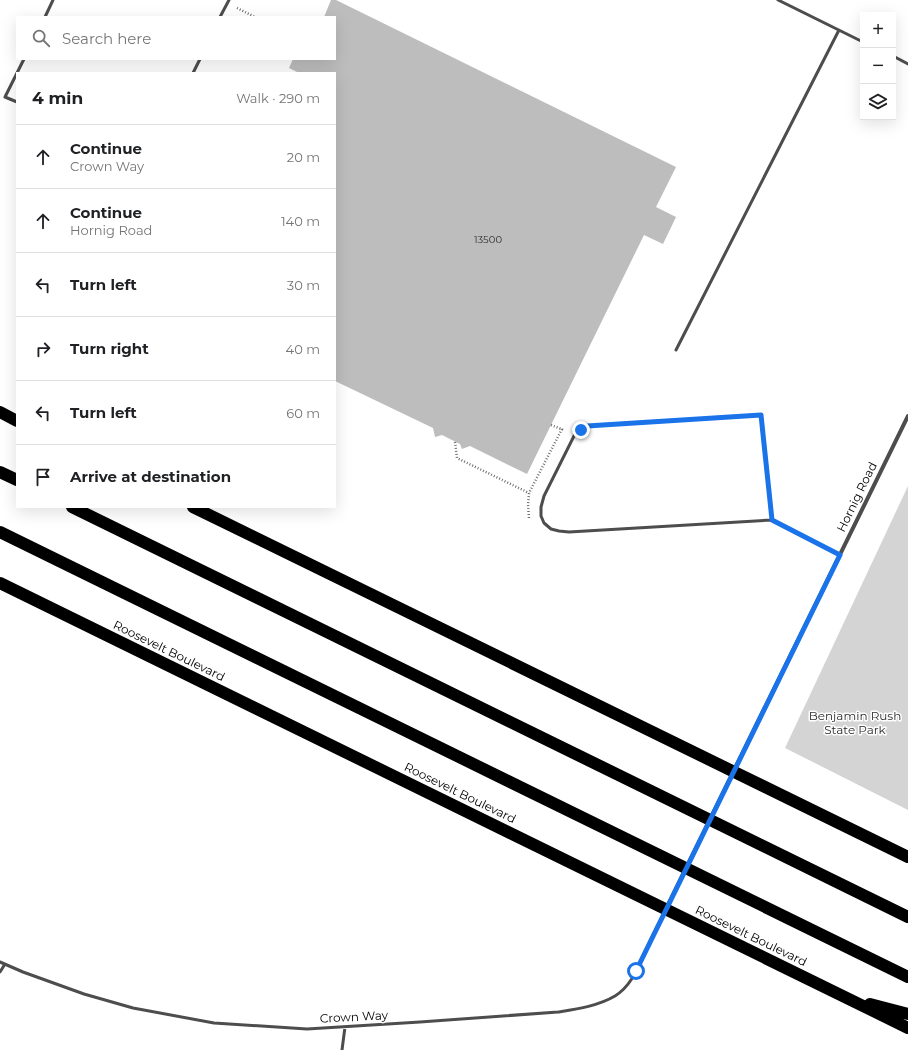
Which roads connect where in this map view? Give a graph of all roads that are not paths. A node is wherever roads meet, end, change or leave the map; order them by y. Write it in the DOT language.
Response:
graph roads {
  1 [pos="53,0"];
  2 [pos="778,0"];
  3 [pos="228,2"];
  4 [pos="45,16"];
  5 [pos="221,16"];
  6 [pos="839,30"];
  7 [pos="860,40"];
  8 [pos="896,58"];
  9 [pos="24,60"];
  10 [pos="200,60"];
  11 [pos="908,64"];
  12 [pos="18,72"];
  13 [pos="194,72"];
  14 [pos="16,75"];
  15 [pos="16,102"];
  16 [pos="676,350"];
  17 [pos="0,412"];
  18 [pos="908,416"];
  19 [pos="16,420"];
  20 [pos="0,472"];
  21 [pos="16,480"];
  22 [pos="74,508"];
  23 [pos="195,508"];
  24 [pos="772,520"];
  25 [pos="0,532"];
  26 [pos="840,555"];
  27 [pos="0,583"];
  28 [pos="734,772"];
  29 [pos="710,820"];
  30 [pos="879,843"];
  31 [pos="908,857"];
  32 [pos="908,866"];
  33 [pos="686,868"];
  34 [pos="666,910"];
  35 [pos="908,917"];
  36 [pos="0,962"];
  37 [pos="5,964"];
  38 [pos="0,972"];
  39 [pos="908,977"];
  40 [pos="848,999"];
  41 [pos="908,1014"];
  42 [pos="345,1027"];
  43 [pos="908,1028"];
  44 [pos="342,1050"];
  1 -- 4 [label="lane"];
  2 -- 6 [label="lane"];
  3 -- 5 [label="lane"];
  6 -- 7 [label="lane"];
  6 -- 16 [label="lane"];
  8 -- 11 [label="lane"];
  9 -- 12 [label="lane"];
  10 -- 13 [label="lane"];
  14 -- 15 [label="lane"];
  17 -- 19 [label="highway"];
  18 -- 26 [label="street, Hornig Road"];
  20 -- 21 [label="highway"];
  22 -- 29 [label="highway"];
  23 -- 28 [label="highway"];
  24 -- 24 [label="lane"];
  24 -- 26 [label="lane"];
  25 -- 33 [label="highway"];
  26 -- 28 [label="street, Hornig Road"];
  27 -- 34 [label="highway, Roosevelt Boulevard"];
  28 -- 29 [label="street, Hornig Road"];
  28 -- 30 [label="highway"];
  29 -- 33 [label="street, Hornig Road"];
  29 -- 35 [label="highway"];
  30 -- 31 [label="highway"];
  30 -- 32 [label="highway"];
  33 -- 34 [label="street, Hornig Road"];
  33 -- 39 [label="highway"];
  34 -- 40 [label="highway, Roosevelt Boulevard"];
  34 -- 42 [label="lane, Crown Way"];
  36 -- 37 [label="lane, Crown Way"];
  37 -- 38 [label="lane"];
  37 -- 42 [label="lane, Crown Way"];
  40 -- 41 [label="highway"];
  40 -- 43 [label="highway, Roosevelt Boulevard"];
  42 -- 44 [label="lane"];
}
